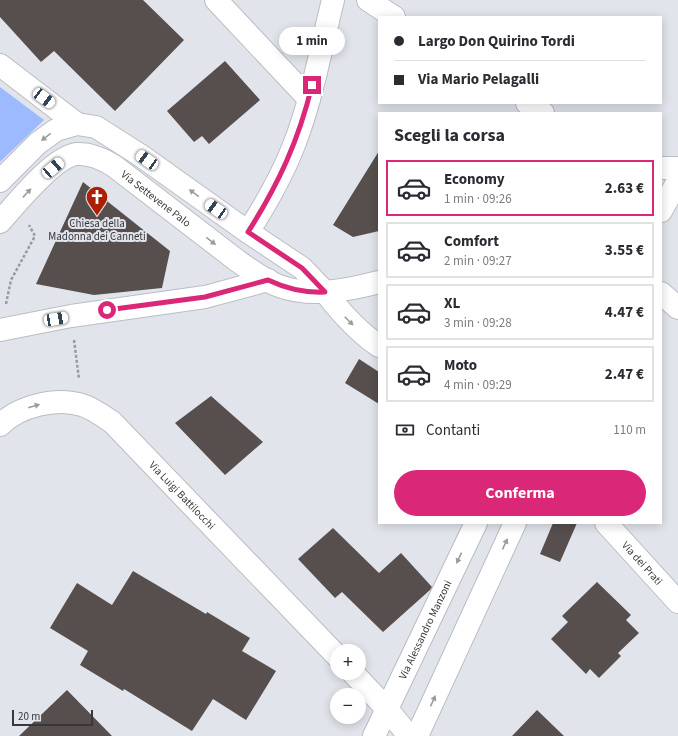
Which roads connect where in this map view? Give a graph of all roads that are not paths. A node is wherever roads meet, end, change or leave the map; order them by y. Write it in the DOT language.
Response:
graph roads {
  1 [pos="216,0"];
  2 [pos="333,0"];
  3 [pos="368,0"];
  4 [pos="392,16"];
  5 [pos="0,65"];
  6 [pos="309,99"];
  7 [pos="530,104"];
  8 [pos="542,112"];
  9 [pos="77,124"];
  10 [pos="671,173"];
  11 [pos="0,181"];
  12 [pos="662,207"];
  13 [pos="0,222"];
  14 [pos="248,232"];
  15 [pos="268,280"];
  16 [pos="378,282"];
  17 [pos="325,292"];
  18 [pos="662,294"];
  19 [pos="678,308"];
  20 [pos="3,320"];
  21 [pos="378,345"];
  22 [pos="0,425"];
  23 [pos="476,524"];
  24 [pos="515,524"];
  25 [pos="607,524"];
  26 [pos="678,602"];
  27 [pos="330,649"];
  28 [pos="360,680"];
  29 [pos="388,709"];
  30 [pos="374,736"];
  31 [pos="409,736"];
  32 [pos="417,736"];
  1 -- 6 [label="street"];
  2 -- 6 [label="street"];
  3 -- 4 [label="street"];
  5 -- 9 [label="street"];
  6 -- 14 [label="street"];
  7 -- 8 [label="street"];
  9 -- 11 [label="street, one-way"];
  14 -- 9 [label="street, one-way"];
  10 -- 12 [label="street"];
  13 -- 15 [label="street, Via Settevene Palo, one-way"];
  14 -- 17 [label="street"];
  15 -- 17 [label="street, Via Settevene Palo"];
  15 -- 20 [label="street"];
  16 -- 17 [label="street, Via Settevene Palo"];
  17 -- 21 [label="street, one-way"];
  18 -- 19 [label="street"];
  22 -- 27 [label="street, Via Luigi Battilocchi, one-way"];
  23 -- 29 [label="street, Via Alessandro Manzoni, one-way"];
  32 -- 24 [label="street, one-way"];
  25 -- 26 [label="street, Via dei Prati"];
  28 -- 29 [label="street"];
  29 -- 30 [label="street, Via Alessandro Manzoni"];
  29 -- 31 [label="street"];
}
